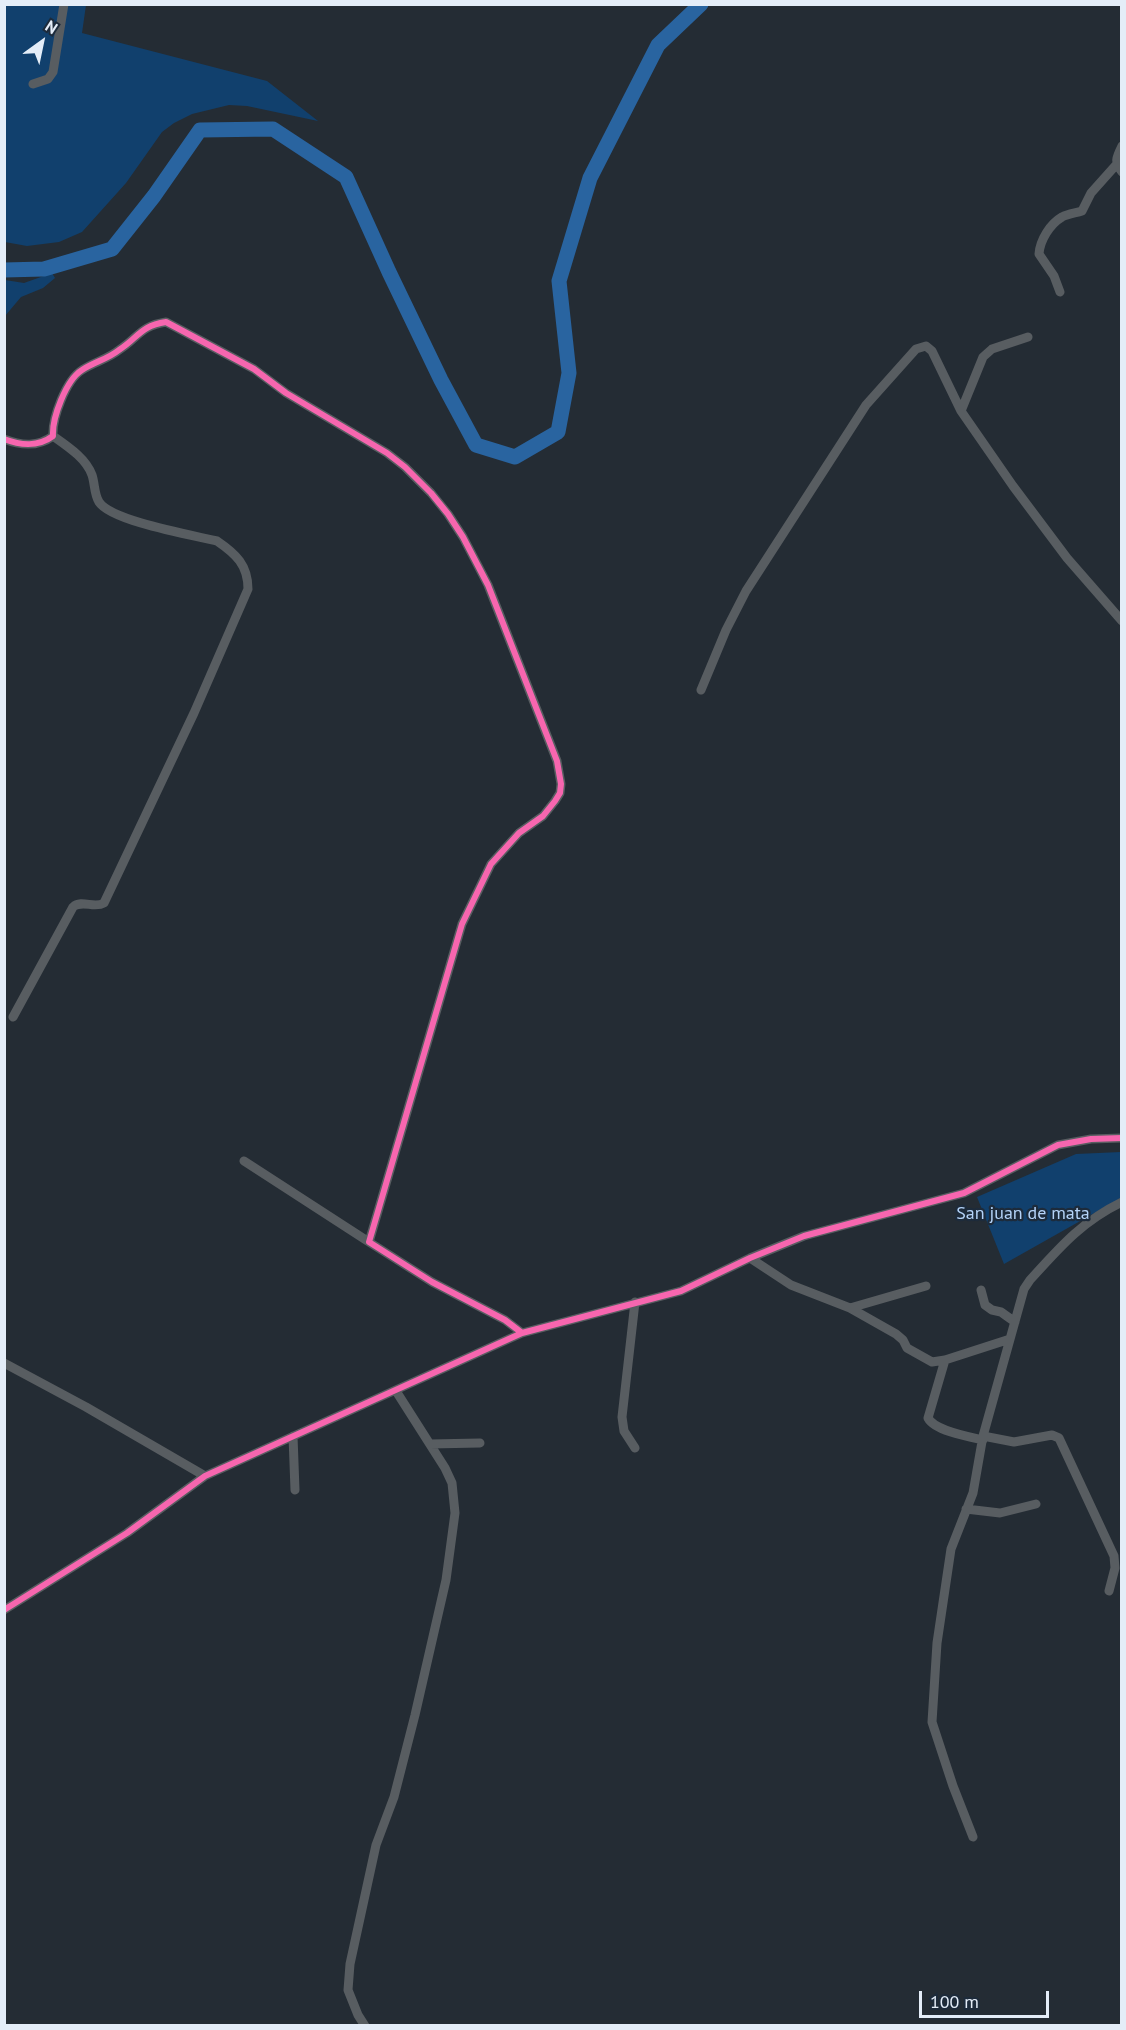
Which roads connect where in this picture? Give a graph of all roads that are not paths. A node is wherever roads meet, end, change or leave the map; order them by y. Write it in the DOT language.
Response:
graph roads {
  1 [pos="64,4"];
  2 [pos="33,84"];
  3 [pos="1122,147"];
  4 [pos="1119,169"];
  5 [pos="1060,292"];
  6 [pos="1028,337"];
  7 [pos="961,411"];
  8 [pos="53,436"];
  9 [pos="4,439"];
  10 [pos="1122,621"];
  11 [pos="701,690"];
  12 [pos="13,1017"];
  13 [pos="1122,1138"];
  14 [pos="244,1161"];
  15 [pos="1122,1202"];
  16 [pos="369,1242"];
  17 [pos="750,1258"];
  18 [pos="926,1286"];
  19 [pos="981,1290"];
  20 [pos="635,1302"];
  21 [pos="850,1308"];
  22 [pos="1015,1323"];
  23 [pos="522,1333"];
  24 [pos="1010,1339"];
  25 [pos="945,1360"];
  26 [pos="4,1364"];
  27 [pos="396,1391"];
  28 [pos="293,1436"];
  29 [pos="983,1438"];
  30 [pos="480,1443"];
  31 [pos="430,1444"];
  32 [pos="635,1448"];
  33 [pos="205,1476"];
  34 [pos="295,1490"];
  35 [pos="1036,1504"];
  36 [pos="966,1509"];
  37 [pos="1109,1591"];
  38 [pos="4,1610"];
  39 [pos="973,1837"];
  40 [pos="365,2025"];
  1 -- 2 [label="street"];
  3 -- 4 [label="street"];
  4 -- 5 [label="street"];
  6 -- 7 [label="street"];
  7 -- 10 [label="street"];
  7 -- 11 [label="street"];
  8 -- 9 [label="street"];
  8 -- 12 [label="street"];
  8 -- 16 [label="street"];
  13 -- 17 [label="street"];
  14 -- 16 [label="street"];
  15 -- 22 [label="street"];
  16 -- 23 [label="street"];
  17 -- 20 [label="street"];
  17 -- 21 [label="street"];
  18 -- 21 [label="street"];
  19 -- 22 [label="street"];
  20 -- 23 [label="street"];
  20 -- 32 [label="street"];
  21 -- 25 [label="street"];
  22 -- 24 [label="street"];
  23 -- 27 [label="street"];
  24 -- 25 [label="street"];
  24 -- 29 [label="street"];
  25 -- 29 [label="street"];
  26 -- 33 [label="street"];
  27 -- 28 [label="street"];
  27 -- 31 [label="street"];
  28 -- 33 [label="street"];
  28 -- 34 [label="street"];
  29 -- 36 [label="street"];
  29 -- 37 [label="street"];
  30 -- 31 [label="street"];
  31 -- 40 [label="street"];
  33 -- 38 [label="street"];
  35 -- 36 [label="street"];
  36 -- 39 [label="street"];
}
